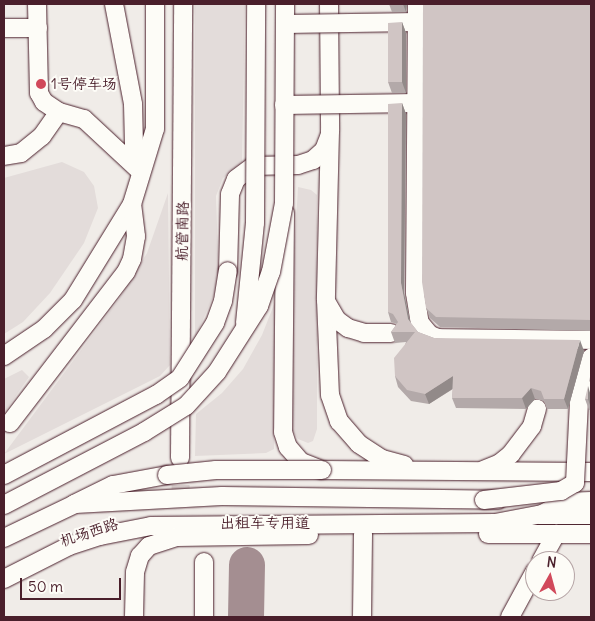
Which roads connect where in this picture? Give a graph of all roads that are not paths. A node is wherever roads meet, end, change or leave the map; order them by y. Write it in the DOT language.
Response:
graph roads {
  1 [pos="37,4"];
  2 [pos="114,4"];
  3 [pos="155,4"];
  4 [pos="183,4"];
  5 [pos="256,4"];
  6 [pos="285,4"];
  7 [pos="329,4"];
  8 [pos="417,4"];
  9 [pos="417,22"];
  10 [pos="285,24"];
  11 [pos="4,28"];
  12 [pos="38,28"];
  13 [pos="416,103"];
  14 [pos="284,105"];
  15 [pos="59,112"];
  16 [pos="330,131"];
  17 [pos="4,156"];
  18 [pos="298,165"];
  19 [pos="140,171"];
  20 [pos="329,200"];
  21 [pos="284,203"];
  22 [pos="132,204"];
  23 [pos="326,300"];
  24 [pos="244,325"];
  25 [pos="391,333"];
  26 [pos="591,340"];
  27 [pos="4,356"];
  28 [pos="591,358"];
  29 [pos="537,409"];
  30 [pos="10,423"];
  31 [pos="180,458"];
  32 [pos="322,470"];
  33 [pos="439,472"];
  34 [pos="476,472"];
  35 [pos="591,472"];
  36 [pos="4,475"];
  37 [pos="484,500"];
  38 [pos="591,501"];
  39 [pos="4,505"];
  40 [pos="66,507"];
  41 [pos="536,515"];
  42 [pos="591,515"];
  43 [pos="363,534"];
  44 [pos="556,534"];
  45 [pos="591,534"];
  46 [pos="4,538"];
  47 [pos="547,551"];
  48 [pos="204,562"];
  49 [pos="4,569"];
  50 [pos="4,579"];
  51 [pos="525,590"];
  52 [pos="134,617"];
  53 [pos="204,617"];
  54 [pos="362,617"];
  55 [pos="510,617"];
  1 -- 12 [label="street"];
  2 -- 19 [label="street"];
  3 -- 19 [label="street"];
  4 -- 31 [label="street, 航管南路"];
  5 -- 24 [label="street, bridge"];
  6 -- 10 [label="street, bridge"];
  7 -- 16 [label="street"];
  8 -- 9 [label="street, bridge"];
  9 -- 10 [label="street, bridge"];
  9 -- 13 [label="street, bridge"];
  10 -- 14 [label="street, bridge"];
  11 -- 12 [label="street"];
  12 -- 15 [label="street"];
  13 -- 14 [label="street, bridge"];
  13 -- 26 [label="street, bridge"];
  14 -- 21 [label="street, bridge"];
  15 -- 17 [label="street"];
  15 -- 19 [label="street"];
  16 -- 18 [label="street"];
  16 -- 20 [label="street"];
  18 -- 20 [label="street"];
  18 -- 36 [label="street, bridge"];
  19 -- 22 [label="street"];
  20 -- 23 [label="street"];
  21 -- 24 [label="street, bridge"];
  21 -- 32 [label="street, bridge"];
  22 -- 27 [label="street"];
  22 -- 30 [label="street"];
  23 -- 25 [label="street"];
  23 -- 33 [label="street"];
  24 -- 39 [label="street, bridge"];
  28 -- 37 [label="street, bridge"];
  29 -- 34 [label="street"];
  32 -- 33 [label="street"];
  32 -- 40 [label="street, bridge"];
  33 -- 34 [label="street"];
  34 -- 35 [label="street"];
  37 -- 38 [label="street, bridge"];
  37 -- 40 [label="street"];
  38 -- 41 [label="street"];
  40 -- 46 [label="street"];
  41 -- 42 [label="street"];
  41 -- 49 [label="street, 机场西路"];
  41 -- 50 [label="street, 出租车专用道"];
  43 -- 44 [label="street"];
  43 -- 52 [label="street"];
  43 -- 54 [label="street"];
  44 -- 45 [label="street"];
  44 -- 47 [label="street"];
  48 -- 53 [label="street"];
  51 -- 55 [label="street"];
}
